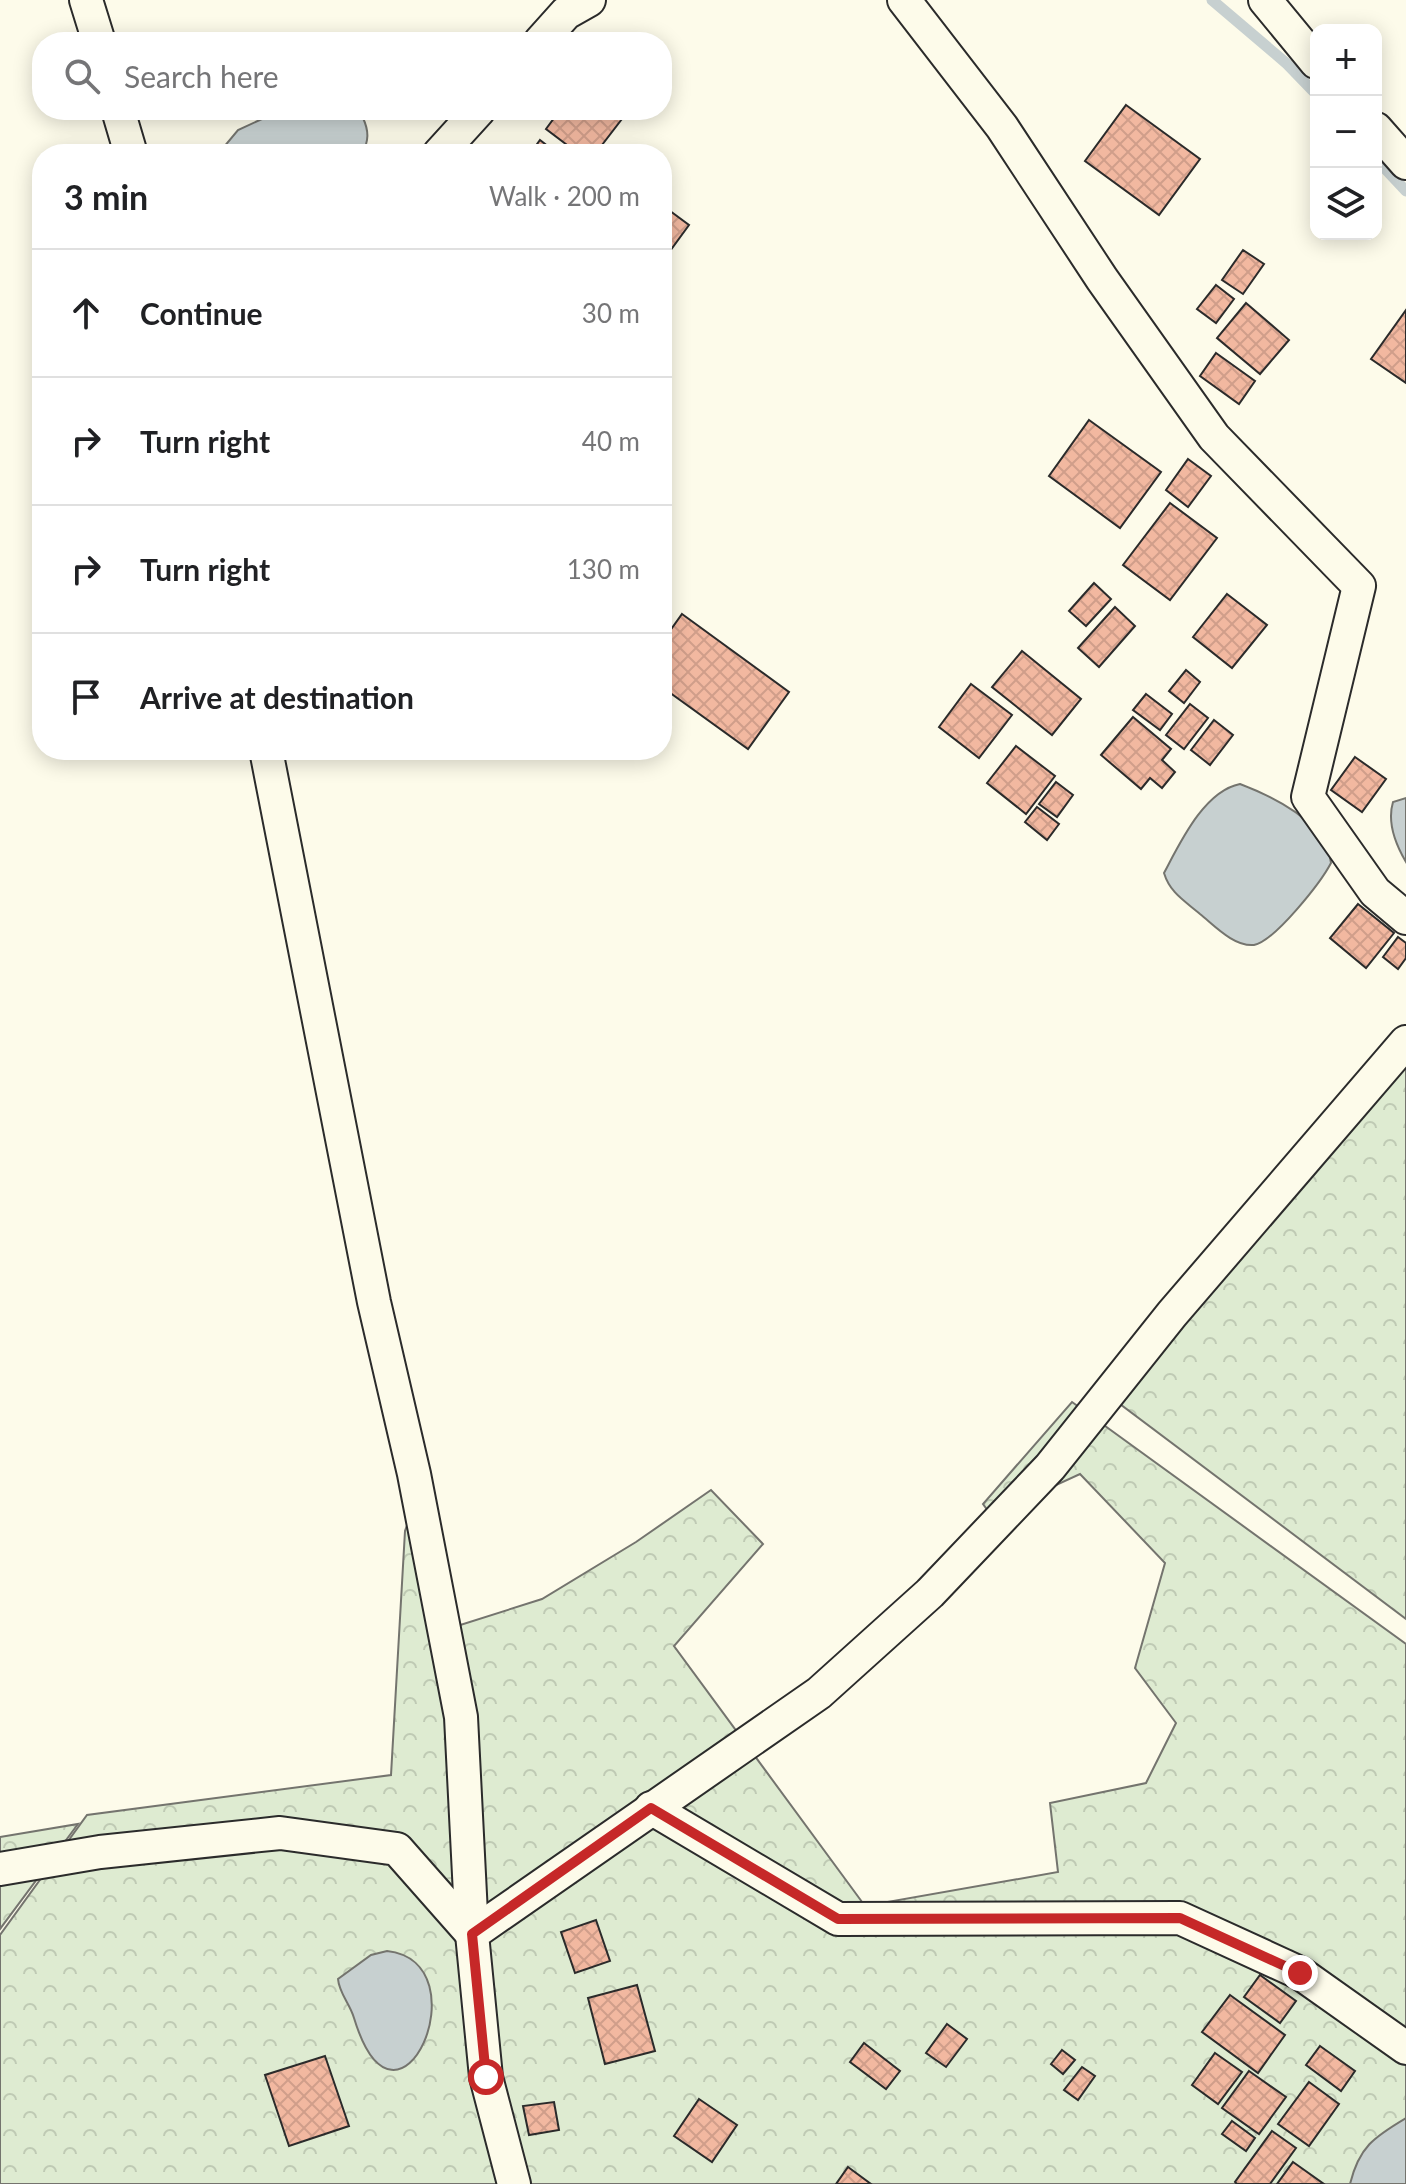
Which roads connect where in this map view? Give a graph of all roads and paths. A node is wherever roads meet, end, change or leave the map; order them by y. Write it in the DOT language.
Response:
graph roads {
  1 [pos="86,0"];
  2 [pos="589,0"];
  3 [pos="904,0"];
  4 [pos="1265,0"];
  5 [pos="96,32"];
  6 [pos="549,32"];
  7 [pos="1310,55"];
  8 [pos="121,120"];
  9 [pos="470,120"];
  10 [pos="1382,136"];
  11 [pos="128,144"];
  12 [pos="448,144"];
  13 [pos="1406,163"];
  14 [pos="268,760"];
  15 [pos="1406,918"];
  16 [pos="1406,1042"];
  17 [pos="651,1808"];
  18 [pos="0,1869"];
  19 [pos="472,1934"];
  20 [pos="1406,2048"];
  21 [pos="514,2184"];
  1 -- 5 [label="street"];
  2 -- 6 [label="street"];
  3 -- 15 [label="street"];
  4 -- 7 [label="street"];
  8 -- 11 [label="street"];
  9 -- 12 [label="street"];
  10 -- 13 [label="street"];
  14 -- 19 [label="street"];
  16 -- 17 [label="street"];
  17 -- 19 [label="street"];
  17 -- 20 [label="street"];
  18 -- 19 [label="street"];
  19 -- 21 [label="street"];
}
